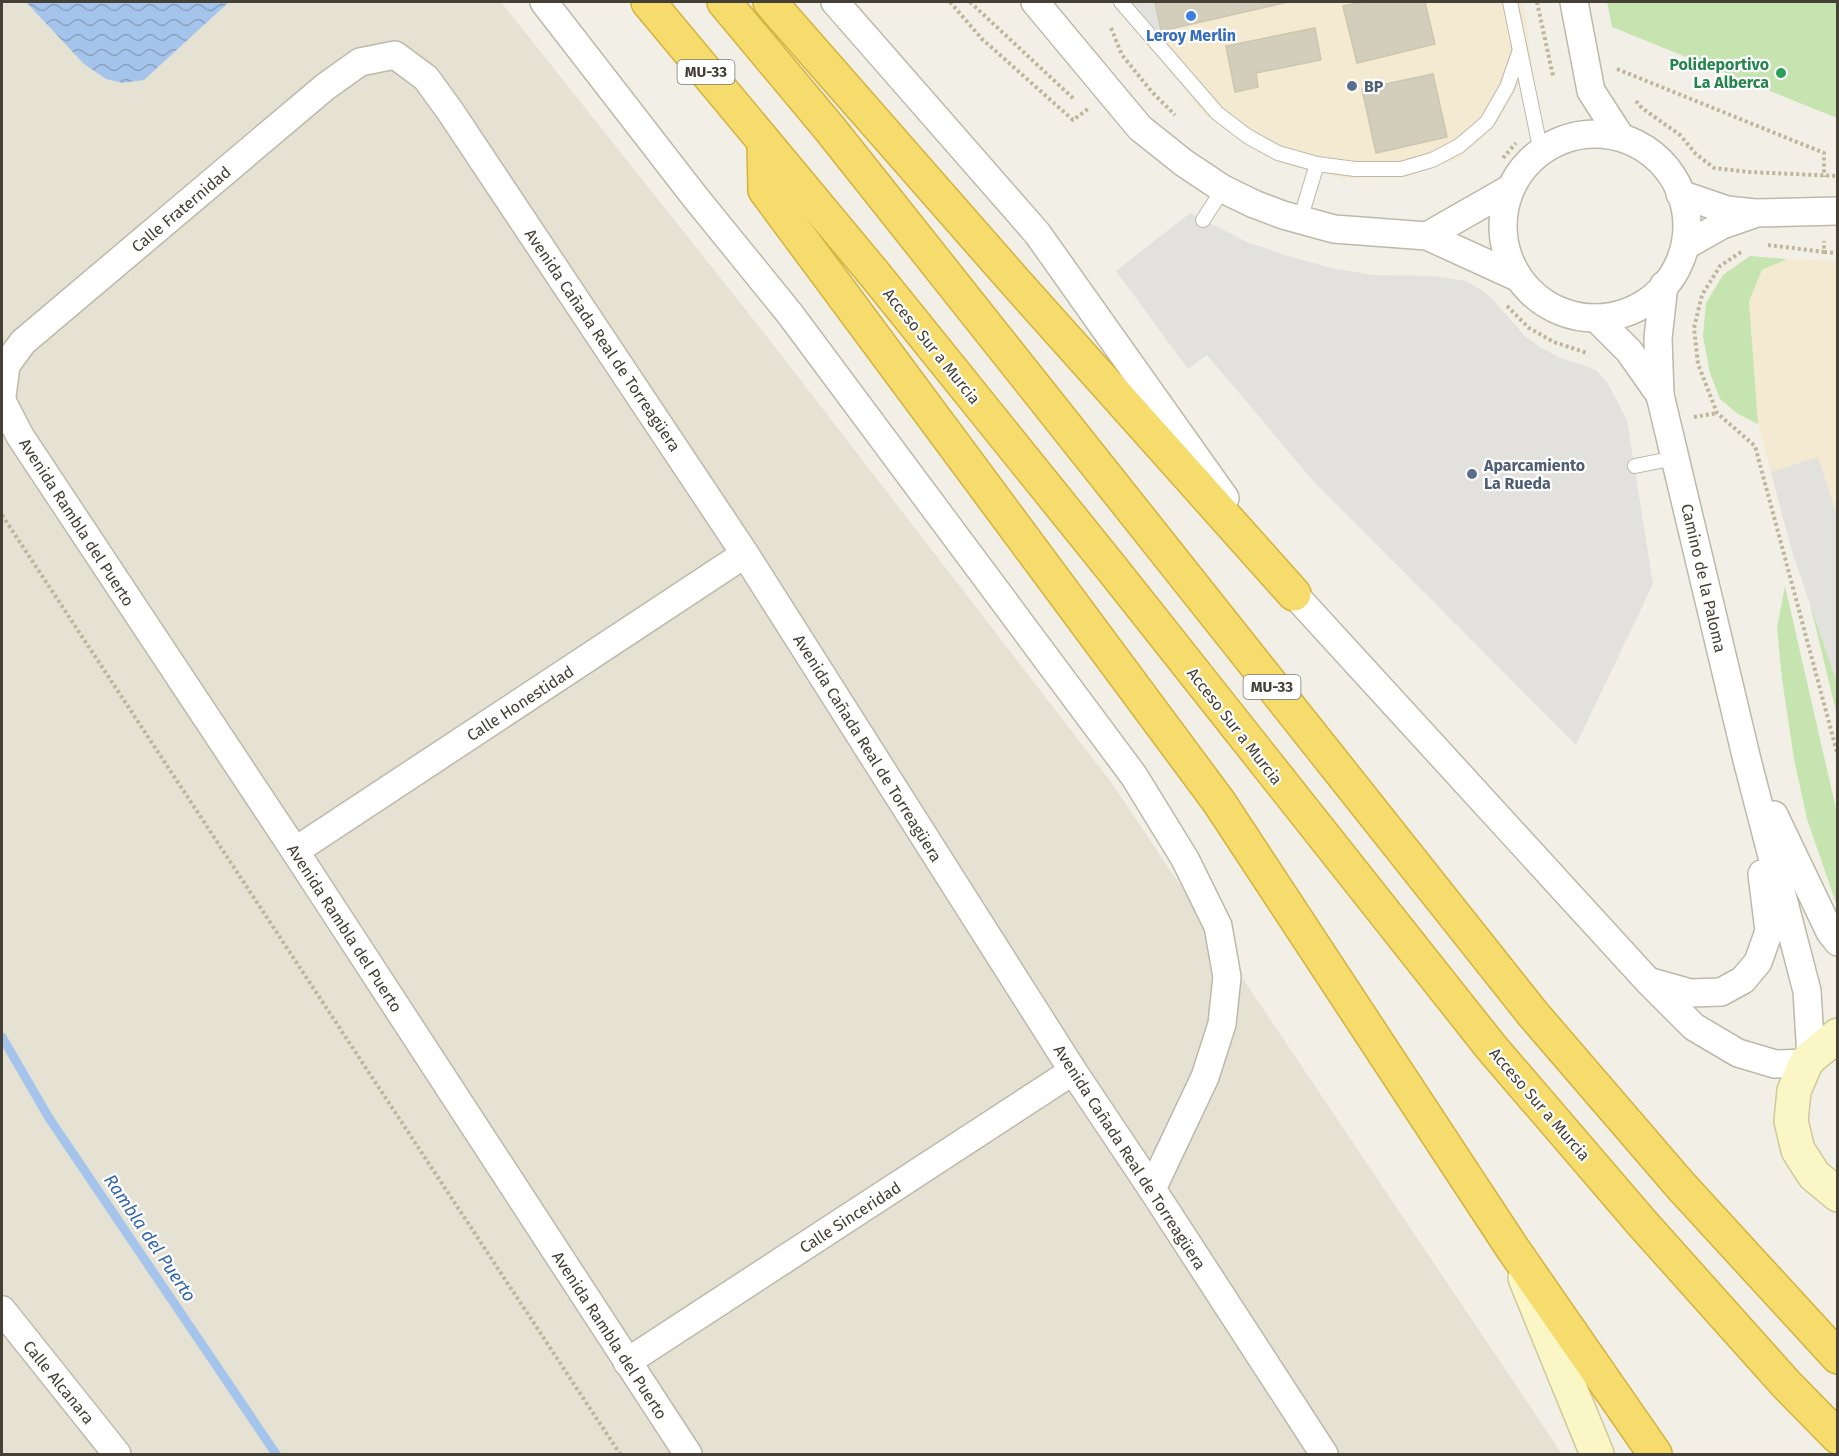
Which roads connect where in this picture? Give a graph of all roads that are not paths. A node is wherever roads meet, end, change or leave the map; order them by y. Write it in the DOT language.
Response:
graph roads {
  1 [pos="544,2"];
  2 [pos="648,2"];
  3 [pos="724,2"];
  4 [pos="770,2"];
  5 [pos="835,2"];
  6 [pos="1035,2"];
  7 [pos="1121,2"];
  8 [pos="1509,2"];
  9 [pos="1574,2"];
  10 [pos="1520,50"];
  11 [pos="395,55"];
  12 [pos="1589,81"];
  13 [pos="1581,134"];
  14 [pos="1620,136"];
  15 [pos="764,142"];
  16 [pos="1541,152"];
  17 [pos="1317,164"];
  18 [pos="1511,188"];
  19 [pos="1223,189"];
  20 [pos="1680,194"];
  21 [pos="1831,212"];
  22 [pos="1755,213"];
  23 [pos="1203,220"];
  24 [pos="1300,220"];
  25 [pos="1427,236"];
  26 [pos="1685,246"];
  27 [pos="1519,278"];
  28 [pos="1664,285"];
  29 [pos="1596,318"];
  30 [pos="1660,395"];
  31 [pos="2,396"];
  32 [pos="2,401"];
  33 [pos="1675,458"];
  34 [pos="1635,466"];
  35 [pos="745,554"];
  36 [pos="1294,594"];
  37 [pos="1748,760"];
  38 [pos="295,851"];
  39 [pos="1838,942"];
  40 [pos="1648,981"];
  41 [pos="1838,1035"];
  42 [pos="1808,1060"];
  43 [pos="1072,1071"];
  44 [pos="1152,1189"];
  45 [pos="1837,1194"];
  46 [pos="1513,1249"];
  47 [pos="2,1310"];
  48 [pos="1838,1357"];
  49 [pos="627,1362"];
  50 [pos="1838,1437"];
  51 [pos="117,1455"];
  52 [pos="688,1455"];
  53 [pos="1324,1455"];
  54 [pos="1597,1455"];
  55 [pos="1655,1455"];
  1 -- 44 [label="street"];
  2 -- 15 [label="highway, Acceso Sur a Murcia / MU-33"];
  3 -- 48 [label="highway, MU-33"];
  4 -- 36 [label="highway"];
  5 -- 36 [label="street"];
  6 -- 19 [label="street"];
  7 -- 17 [label="lane"];
  8 -- 10 [label="lane"];
  9 -- 12 [label="street"];
  10 -- 16 [label="lane"];
  10 -- 17 [label="lane"];
  11 -- 31 [label="street, Calle Fraternidad"];
  11 -- 35 [label="street, Avenida Cañada Real de Torreagüera"];
  12 -- 13 [label="street"];
  12 -- 14 [label="street"];
  13 -- 14 [label="street"];
  13 -- 16 [label="street"];
  14 -- 20 [label="street"];
  15 -- 46 [label="highway"];
  15 -- 50 [label="highway, Acceso Sur a Murcia / MU-33"];
  16 -- 18 [label="street"];
  17 -- 24 [label="lane"];
  18 -- 25 [label="street"];
  18 -- 27 [label="street"];
  19 -- 23 [label="lane"];
  19 -- 24 [label="street"];
  20 -- 22 [label="street"];
  20 -- 26 [label="street"];
  21 -- 22 [label="street"];
  22 -- 26 [label="street"];
  24 -- 25 [label="street"];
  25 -- 27 [label="street"];
  26 -- 28 [label="street"];
  27 -- 29 [label="street"];
  28 -- 29 [label="street"];
  28 -- 30 [label="street, Camino de la Paloma"];
  29 -- 30 [label="street, Camino de la Paloma"];
  30 -- 33 [label="street, Camino de la Paloma"];
  32 -- 38 [label="street, Avenida Rambla del Puerto"];
  33 -- 34 [label="lane"];
  33 -- 37 [label="street, Camino de la Paloma"];
  35 -- 38 [label="street, Calle Honestidad"];
  35 -- 43 [label="street, Avenida Cañada Real de Torreagüera"];
  36 -- 40 [label="street"];
  37 -- 39 [label="street, Camino de la Paloma"];
  37 -- 40 [label="street, Camino de la Paloma"];
  37 -- 42 [label="street, Camino de la Paloma"];
  38 -- 49 [label="street, Avenida Rambla del Puerto"];
  40 -- 42 [label="street"];
  41 -- 42 [label="street"];
  42 -- 45 [label="street"];
  43 -- 44 [label="street, Avenida Cañada Real de Torreagüera"];
  43 -- 49 [label="street, Calle Sinceridad"];
  44 -- 53 [label="street, Avenida Cañada Real de Torreagüera"];
  46 -- 54 [label="street"];
  46 -- 55 [label="highway"];
  47 -- 51 [label="street, Calle Alcanara"];
  49 -- 52 [label="street, Avenida Rambla del Puerto"];
}
